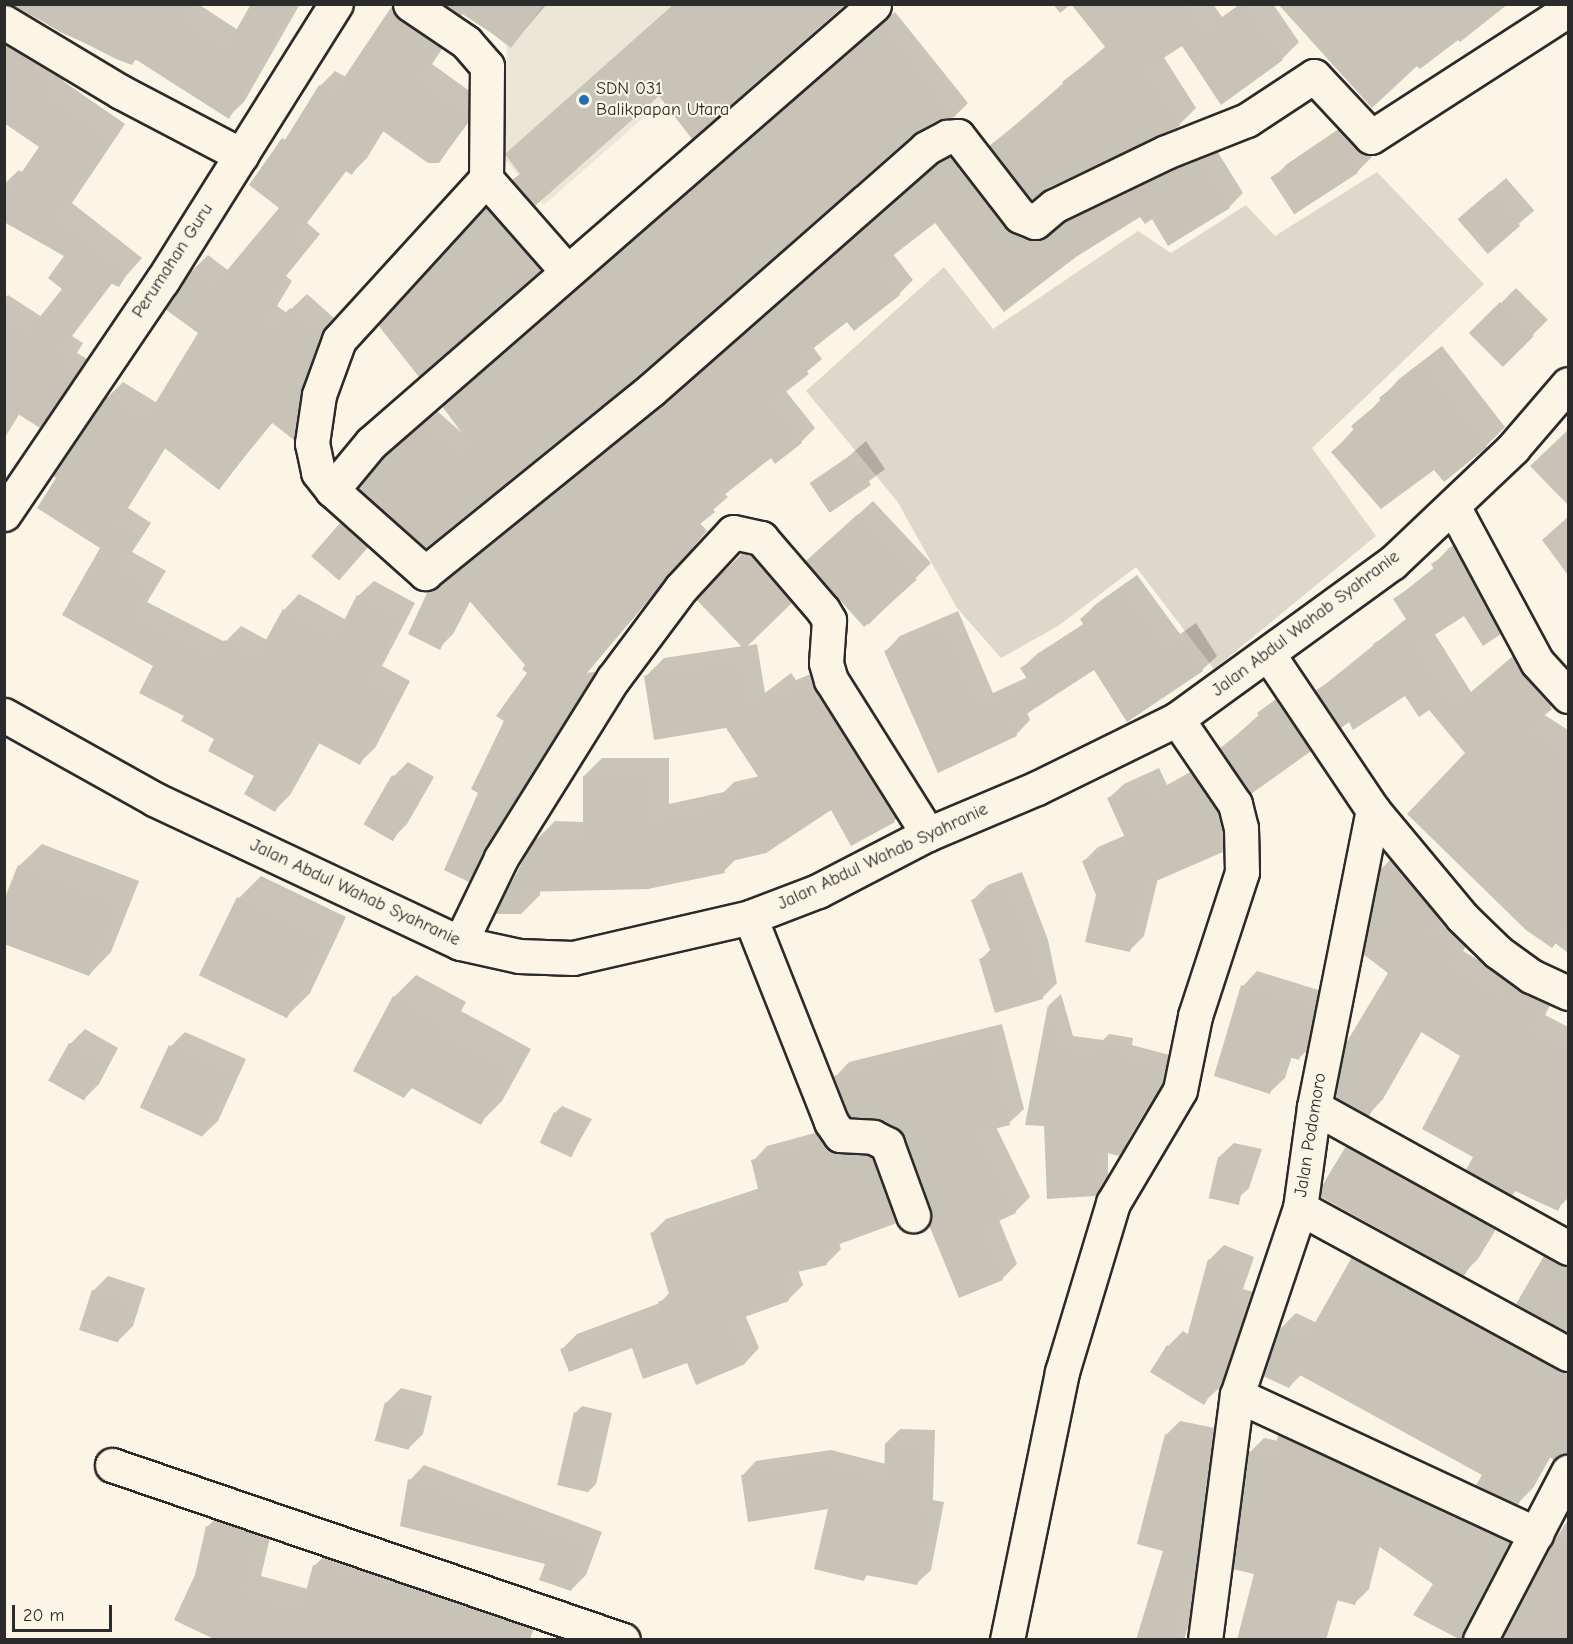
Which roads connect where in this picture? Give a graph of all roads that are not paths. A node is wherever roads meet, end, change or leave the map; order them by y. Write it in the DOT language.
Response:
graph roads {
  1 [pos="336,4"];
  2 [pos="410,4"];
  3 [pos="874,5"];
  4 [pos="1569,10"];
  5 [pos="4,22"];
  6 [pos="241,155"];
  7 [pos="486,179"];
  8 [pos="566,270"];
  9 [pos="1569,384"];
  10 [pos="332,490"];
  11 [pos="1453,506"];
  12 [pos="4,514"];
  13 [pos="1269,655"];
  14 [pos="1569,696"];
  15 [pos="4,715"];
  16 [pos="1177,719"];
  17 [pos="1373,810"];
  18 [pos="928,834"];
  19 [pos="750,917"];
  20 [pos="460,943"];
  21 [pos="1569,993"];
  22 [pos="1314,1107"];
  23 [pos="1300,1208"];
  24 [pos="913,1215"];
  25 [pos="1567,1242"];
  26 [pos="1569,1354"];
  27 [pos="1237,1395"];
  28 [pos="112,1465"];
  29 [pos="1569,1472"];
  30 [pos="1536,1534"];
  31 [pos="623,1640"];
  32 [pos="1007,1640"];
  33 [pos="1205,1640"];
  34 [pos="1480,1640"];
  1 -- 6 [label="street, Perumahan Guru"];
  2 -- 7 [label="street"];
  3 -- 8 [label="street"];
  4 -- 10 [label="street"];
  5 -- 6 [label="street"];
  6 -- 12 [label="street, Perumahan Guru"];
  7 -- 8 [label="street"];
  7 -- 10 [label="street"];
  8 -- 10 [label="street"];
  9 -- 11 [label="street, Jalan Abdul Wahab Syahranie"];
  11 -- 13 [label="street, Jalan Abdul Wahab Syahranie"];
  11 -- 14 [label="street"];
  13 -- 16 [label="street, Jalan Abdul Wahab Syahranie"];
  13 -- 17 [label="street"];
  15 -- 20 [label="street, Jalan Abdul Wahab Syahranie"];
  16 -- 18 [label="street, Jalan Abdul Wahab Syahranie"];
  16 -- 32 [label="street"];
  17 -- 21 [label="street"];
  17 -- 22 [label="street, Jalan Podomoro"];
  18 -- 19 [label="street, Jalan Abdul Wahab Syahranie"];
  18 -- 20 [label="street"];
  19 -- 20 [label="street, Jalan Abdul Wahab Syahranie"];
  19 -- 24 [label="street"];
  22 -- 23 [label="street, Jalan Podomoro"];
  22 -- 25 [label="street"];
  23 -- 26 [label="street"];
  23 -- 27 [label="street, Jalan Podomoro"];
  27 -- 30 [label="street"];
  27 -- 33 [label="street, Jalan Podomoro"];
  28 -- 31 [label="street"];
  29 -- 30 [label="street"];
  30 -- 34 [label="street"];
}
